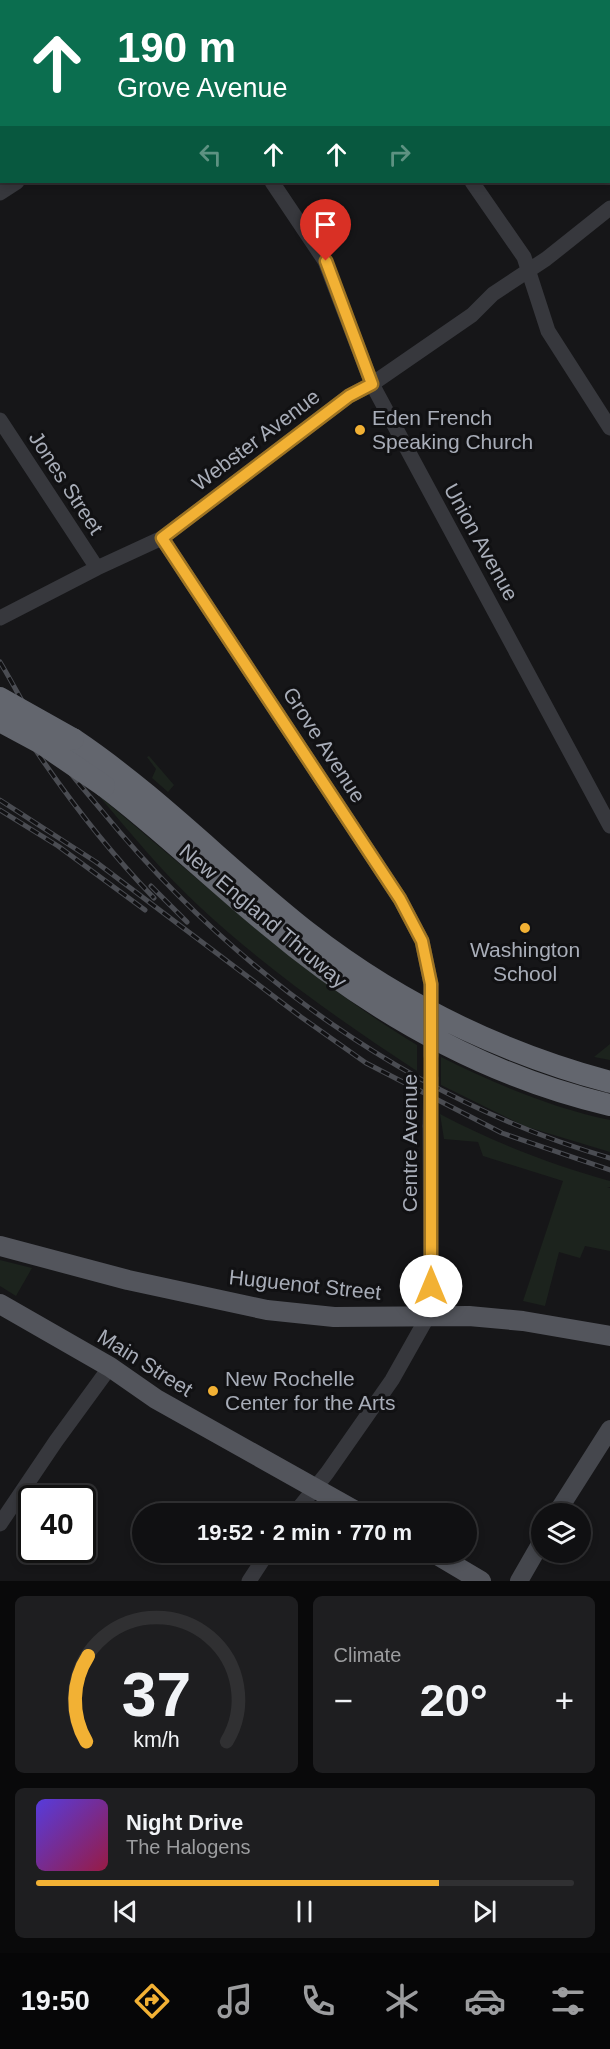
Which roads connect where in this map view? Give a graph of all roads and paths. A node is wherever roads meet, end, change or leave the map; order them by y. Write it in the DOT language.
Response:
graph roads {
  1 [pos="15,183"];
  2 [pos="273,183"];
  3 [pos="473,183"];
  4 [pos="0,193"];
  5 [pos="610,208"];
  6 [pos="528,270"];
  7 [pos="372,384"];
  8 [pos="0,420"];
  9 [pos="610,428"];
  10 [pos="162,538"];
  11 [pos="97,568"];
  12 [pos="0,618"];
  13 [pos="0,698"];
  14 [pos="0,721"];
  15 [pos="610,826"];
  16 [pos="431,984"];
  17 [pos="610,1082"];
  18 [pos="610,1105"];
  19 [pos="0,1246"];
  20 [pos="0,1304"];
  21 [pos="428,1316"];
  22 [pos="610,1336"];
  23 [pos="110,1367"];
  24 [pos="610,1429"];
  25 [pos="314,1488"];
  26 [pos="302,1503"];
  27 [pos="341,1503"];
  28 [pos="563,1503"];
  29 [pos="0,1524"];
  30 [pos="531,1560"];
  31 [pos="261,1563"];
  32 [pos="451,1563"];
  33 [pos="249,1581"];
  34 [pos="481,1581"];
  35 [pos="519,1581"];
  1 -- 4 [label="street"];
  2 -- 7 [label="street, Union Avenue"];
  3 -- 6 [label="street"];
  5 -- 6 [label="street, Webster Avenue"];
  6 -- 7 [label="street, Webster Avenue"];
  6 -- 9 [label="street"];
  7 -- 10 [label="street, Webster Avenue"];
  7 -- 15 [label="street, Union Avenue"];
  8 -- 11 [label="street, Jones Street"];
  10 -- 11 [label="street, Webster Avenue"];
  10 -- 16 [label="street, Grove Avenue"];
  11 -- 12 [label="street, Webster Avenue"];
  13 -- 17 [label="highway, New England Thruway, bridge"];
  14 -- 18 [label="highway, New England Thruway, bridge"];
  16 -- 21 [label="street, Centre Avenue, bridge"];
  19 -- 21 [label="main road, Huguenot Street"];
  20 -- 23 [label="main road, Main Street"];
  21 -- 22 [label="main road, Huguenot Street"];
  21 -- 25 [label="street, Centre Avenue"];
  23 -- 25 [label="main road, Main Street"];
  23 -- 29 [label="street"];
  24 -- 28 [label="main road"];
  25 -- 26 [label="street, Centre Avenue"];
  25 -- 27 [label="main road, Main Street"];
  30 -- 35 [label="main road"];
  31 -- 33 [label="street"];
  32 -- 34 [label="main road"];
}
